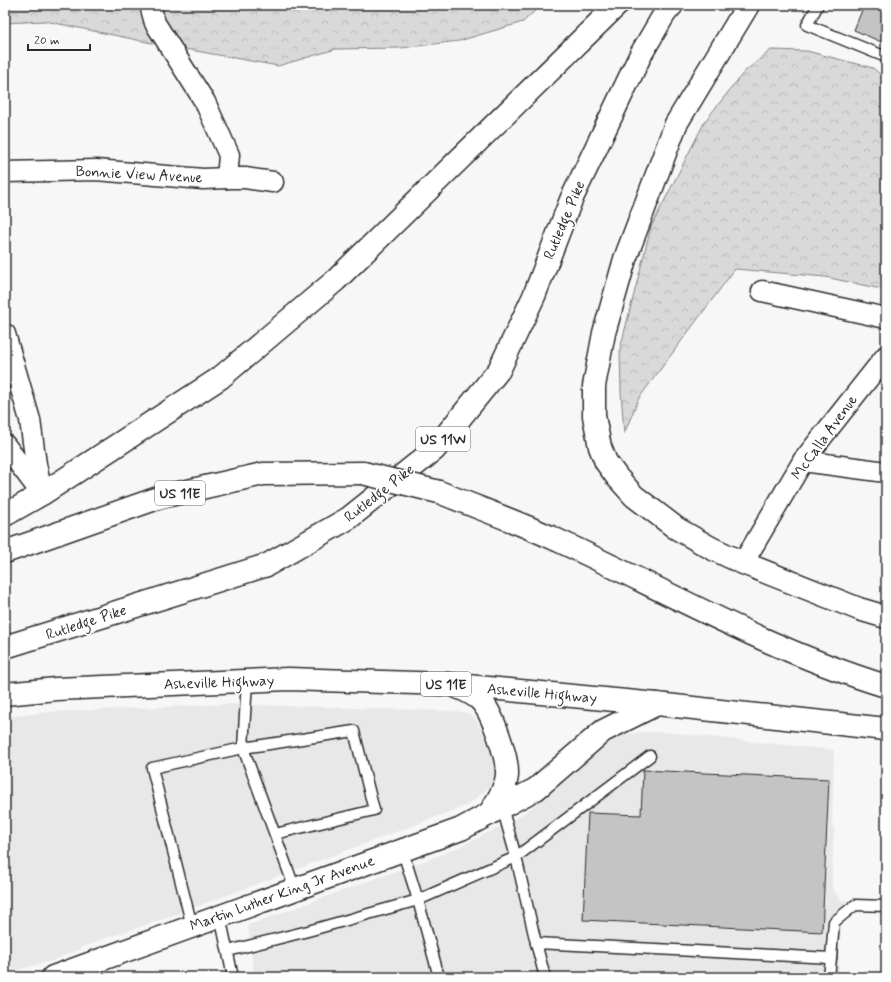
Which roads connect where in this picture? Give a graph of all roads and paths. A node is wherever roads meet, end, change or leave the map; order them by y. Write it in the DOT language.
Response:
graph roads {
  1 [pos="150,5"];
  2 [pos="617,5"];
  3 [pos="672,5"];
  4 [pos="748,5"];
  5 [pos="818,5"];
  6 [pos="886,56"];
  7 [pos="5,172"];
  8 [pos="227,178"];
  9 [pos="272,182"];
  10 [pos="762,291"];
  11 [pos="886,318"];
  12 [pos="5,334"];
  13 [pos="886,356"];
  14 [pos="5,445"];
  15 [pos="803,461"];
  16 [pos="886,472"];
  17 [pos="42,494"];
  18 [pos="5,515"];
  19 [pos="5,552"];
  20 [pos="743,563"];
  21 [pos="886,617"];
  22 [pos="5,647"];
  23 [pos="247,681"];
  24 [pos="447,684"];
  25 [pos="886,686"];
  26 [pos="5,694"];
  27 [pos="657,704"];
  28 [pos="886,729"];
  29 [pos="243,748"];
  30 [pos="650,756"];
  31 [pos="500,808"];
  32 [pos="275,834"];
  33 [pos="402,850"];
  34 [pos="516,857"];
  35 [pos="295,889"];
  36 [pos="418,900"];
  37 [pos="886,906"];
  38 [pos="220,916"];
  39 [pos="192,926"];
  40 [pos="536,943"];
  41 [pos="228,951"];
  42 [pos="831,958"];
  43 [pos="53,977"];
  44 [pos="233,977"];
  45 [pos="439,977"];
  46 [pos="545,977"];
  47 [pos="829,977"];
  1 -- 8 [label="street"];
  2 -- 17 [label="main road"];
  3 -- 22 [label="main road, Rutledge Pike / US 11W"];
  4 -- 20 [label="main road"];
  5 -- 6 [label="lane"];
  7 -- 8 [label="street, Bonnie View Avenue"];
  8 -- 9 [label="street, Bonnie View Avenue"];
  10 -- 11 [label="street"];
  12 -- 17 [label="street"];
  13 -- 15 [label="street, McCalla Avenue"];
  14 -- 17 [label="street"];
  15 -- 16 [label="street"];
  15 -- 20 [label="street, McCalla Avenue"];
  17 -- 18 [label="main road"];
  19 -- 25 [label="main road, US 11E, bridge"];
  20 -- 21 [label="main road"];
  23 -- 24 [label="main road, Asheville Highway / US 11E"];
  23 -- 26 [label="main road, Asheville Highway / US 11E"];
  23 -- 29 [label="lane"];
  24 -- 27 [label="main road, Asheville Highway / US 11E"];
  24 -- 31 [label="main road"];
  27 -- 28 [label="main road, Asheville Highway / US 11E"];
  27 -- 31 [label="main road, Martin Luther King Jr Avenue"];
  29 -- 32 [label="lane"];
  29 -- 32 [label="lane"];
  29 -- 39 [label="lane"];
  30 -- 34 [label="lane"];
  31 -- 33 [label="main road, Martin Luther King Jr Avenue"];
  31 -- 34 [label="lane"];
  32 -- 35 [label="lane"];
  33 -- 35 [label="main road, Martin Luther King Jr Avenue"];
  33 -- 36 [label="lane"];
  34 -- 36 [label="lane"];
  34 -- 40 [label="lane"];
  35 -- 38 [label="main road, Martin Luther King Jr Avenue"];
  36 -- 41 [label="lane"];
  36 -- 45 [label="lane"];
  37 -- 42 [label="lane"];
  38 -- 39 [label="main road, Martin Luther King Jr Avenue"];
  38 -- 41 [label="lane"];
  39 -- 43 [label="main road, Martin Luther King Jr Avenue"];
  40 -- 42 [label="lane"];
  40 -- 46 [label="lane"];
  41 -- 44 [label="lane"];
  42 -- 47 [label="lane"];
}
